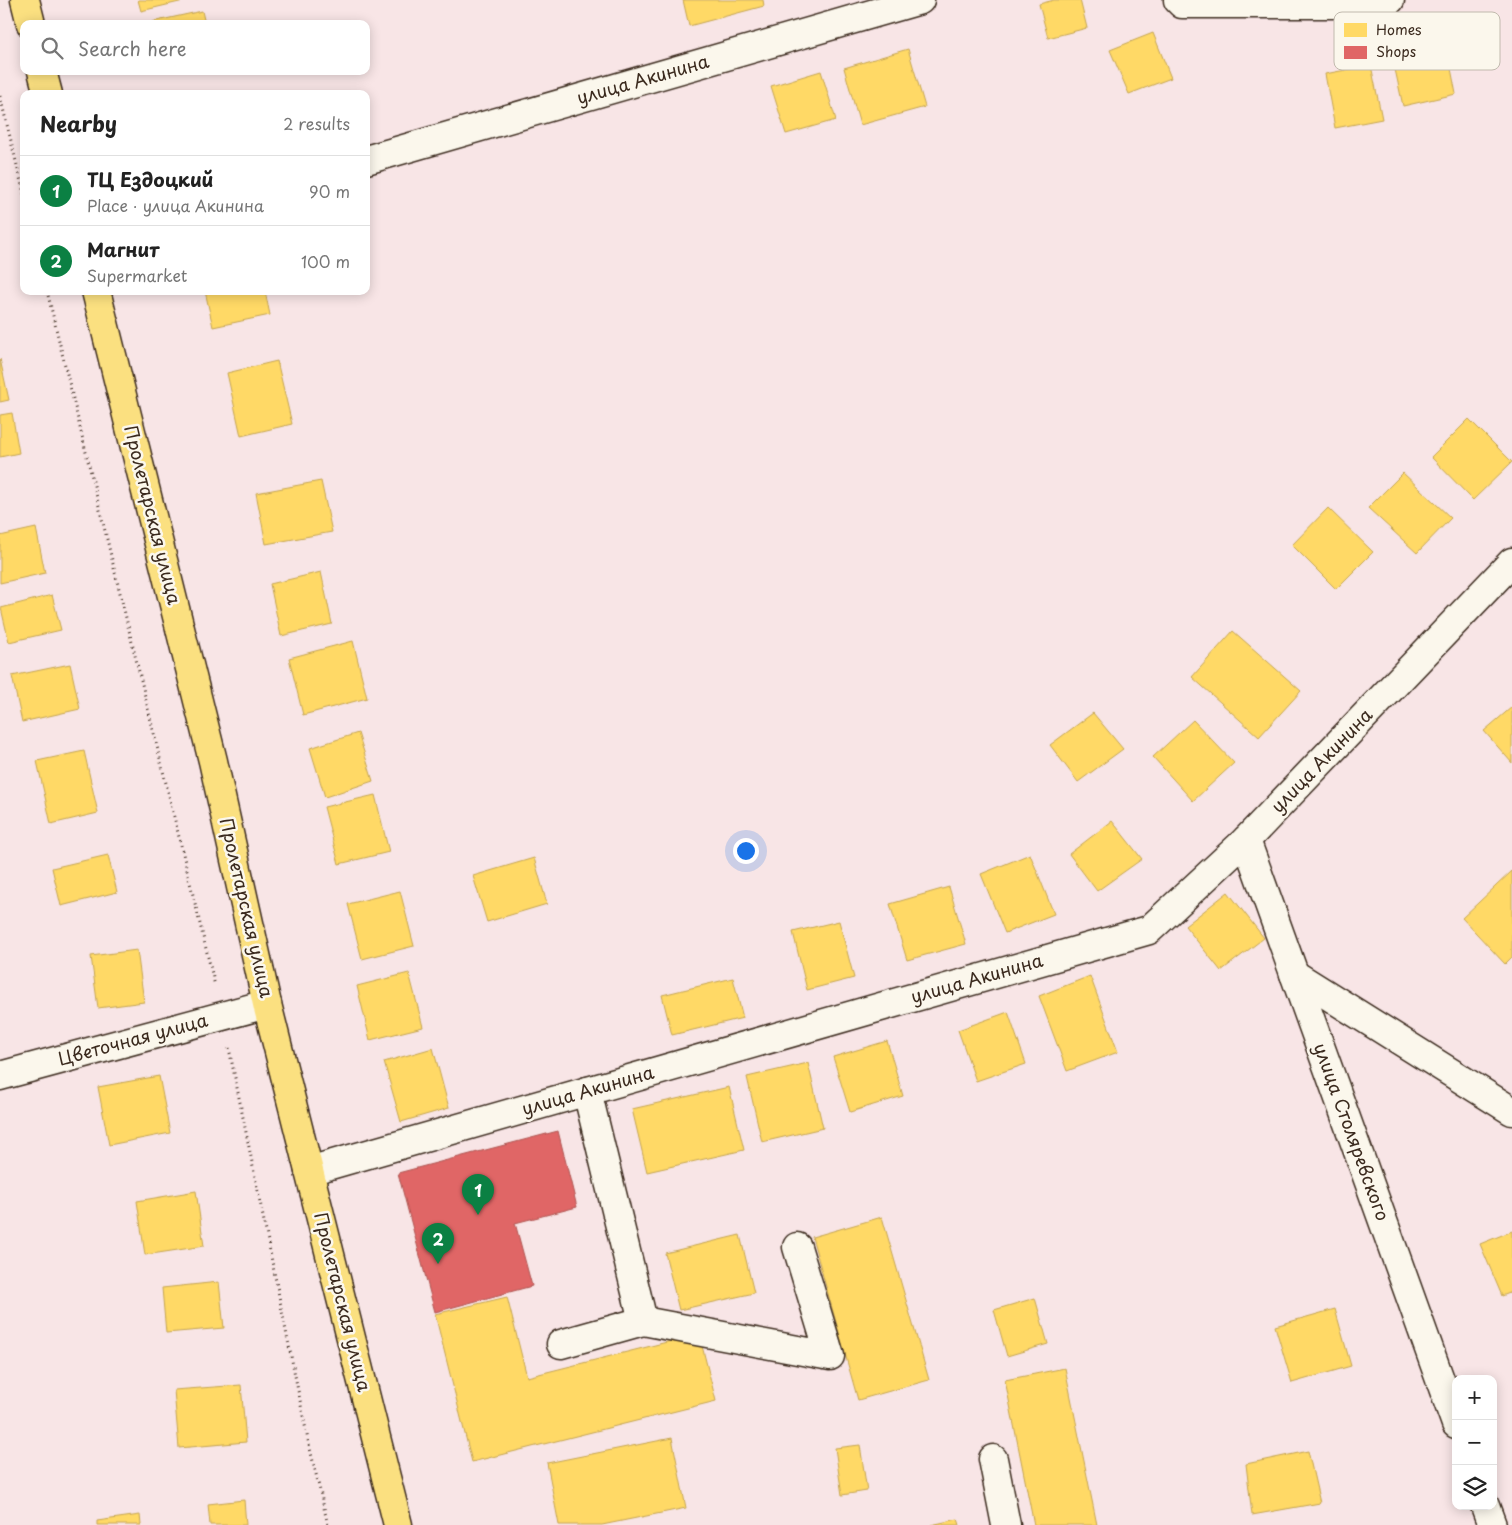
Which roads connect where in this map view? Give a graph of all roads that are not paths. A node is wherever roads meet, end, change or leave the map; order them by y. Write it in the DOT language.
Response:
graph roads {
  1 [pos="25,0"];
  2 [pos="920,0"];
  3 [pos="1178,0"];
  4 [pos="1390,0"];
  5 [pos="30,20"];
  6 [pos="43,75"];
  7 [pos="47,90"];
  8 [pos="370,159"];
  9 [pos="97,295"];
  10 [pos="1512,562"];
  11 [pos="1246,840"];
  12 [pos="1294,974"];
  13 [pos="267,1004"];
  14 [pos="0,1076"];
  15 [pos="587,1091"];
  16 [pos="1512,1111"];
  17 [pos="309,1171"];
  18 [pos="797,1247"];
  19 [pos="643,1321"];
  20 [pos="561,1344"];
  21 [pos="1455,1420"];
  22 [pos="993,1459"];
  23 [pos="1487,1510"];
  24 [pos="398,1525"];
  25 [pos="1006,1525"];
  26 [pos="1492,1525"];
  1 -- 5 [label="main road"];
  2 -- 8 [label="street, улица Акинина"];
  3 -- 4 [label="street"];
  6 -- 7 [label="main road"];
  9 -- 13 [label="main road, Пролетарская улица"];
  10 -- 11 [label="street, улица Акинина"];
  11 -- 12 [label="street, улица Столяревского"];
  11 -- 15 [label="street, улица Акинина"];
  12 -- 16 [label="street"];
  12 -- 21 [label="street, улица Столяревского"];
  13 -- 14 [label="street, Цветочная улица"];
  13 -- 17 [label="main road, Пролетарская улица"];
  15 -- 17 [label="street, улица Акинина"];
  15 -- 19 [label="street"];
  17 -- 24 [label="main road, Пролетарская улица"];
  18 -- 19 [label="street"];
  19 -- 20 [label="street"];
  22 -- 25 [label="street"];
  23 -- 26 [label="street"];
}
